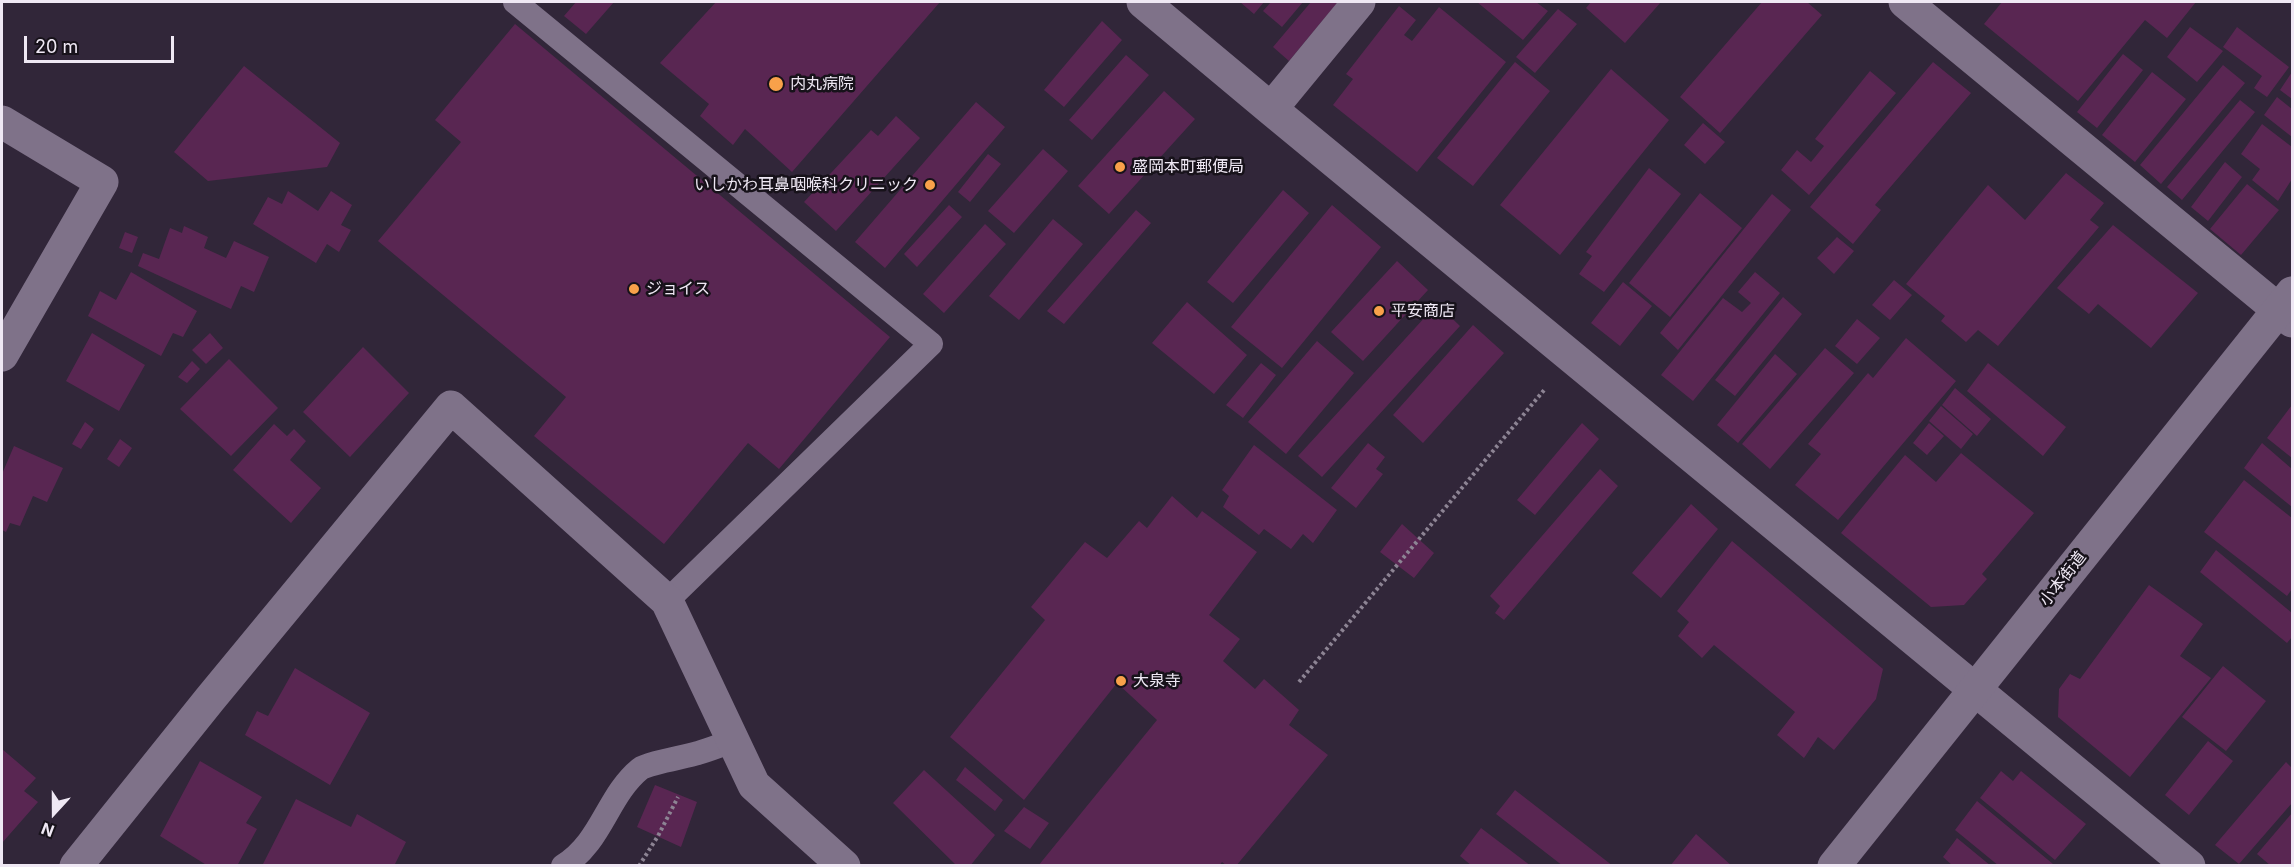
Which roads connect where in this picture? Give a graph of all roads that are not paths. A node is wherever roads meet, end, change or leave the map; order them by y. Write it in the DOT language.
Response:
graph roads {
  1 [pos="515,2"];
  2 [pos="1143,2"];
  3 [pos="1359,2"];
  4 [pos="1905,2"];
  5 [pos="1271,109"];
  6 [pos="2,122"];
  7 [pos="2288,308"];
  8 [pos="2,356"];
  9 [pos="667,601"];
  10 [pos="1976,689"];
  11 [pos="733,741"];
  12 [pos="76,866"];
  13 [pos="563,866"];
  14 [pos="844,866"];
  15 [pos="1834,866"];
  16 [pos="2189,866"];
  1 -- 9 [label="lane"];
  2 -- 5 [label="street"];
  3 -- 5 [label="street"];
  4 -- 7 [label="street"];
  5 -- 10 [label="street"];
  6 -- 8 [label="street"];
  7 -- 10 [label="street, 小本街道"];
  9 -- 11 [label="street"];
  9 -- 12 [label="street"];
  10 -- 15 [label="street, 小本街道"];
  10 -- 16 [label="street"];
  11 -- 13 [label="lane"];
  11 -- 14 [label="street"];
}
